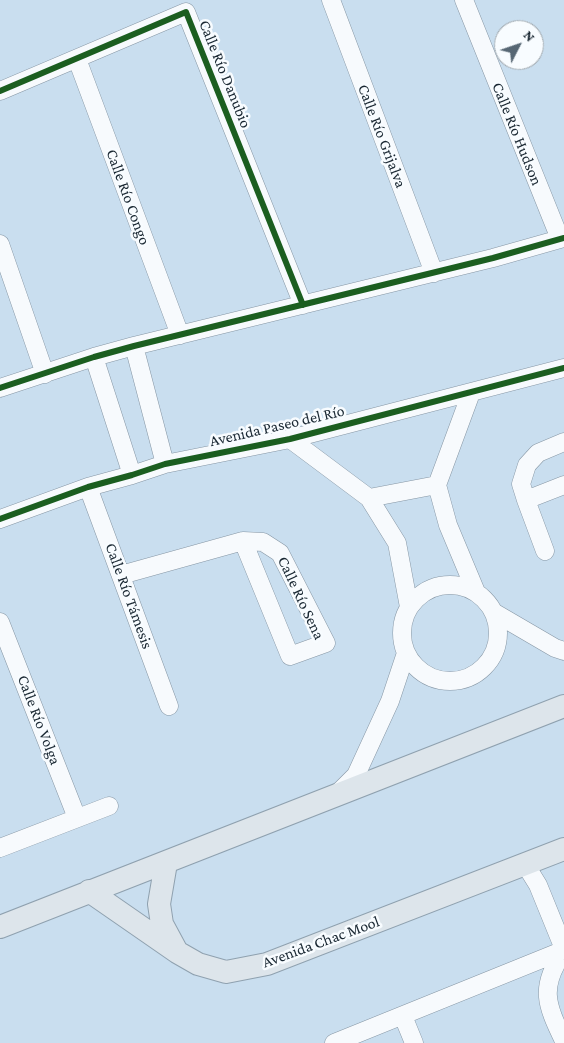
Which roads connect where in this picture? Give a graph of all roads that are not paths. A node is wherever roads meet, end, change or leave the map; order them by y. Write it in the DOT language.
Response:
graph roads {
  1 [pos="331,0"];
  2 [pos="464,0"];
  3 [pos="77,59"];
  4 [pos="0,91"];
  5 [pos="562,239"];
  6 [pos="0,244"];
  7 [pos="434,273"];
  8 [pos="303,305"];
  9 [pos="180,335"];
  10 [pos="134,346"];
  11 [pos="94,357"];
  12 [pos="564,368"];
  13 [pos="45,374"];
  14 [pos="0,388"];
  15 [pos="470,393"];
  16 [pos="290,439"];
  17 [pos="564,442"];
  18 [pos="165,464"];
  19 [pos="132,475"];
  20 [pos="437,485"];
  21 [pos="564,485"];
  22 [pos="88,487"];
  23 [pos="369,498"];
  24 [pos="526,500"];
  25 [pos="0,519"];
  26 [pos="243,541"];
  27 [pos="545,551"];
  28 [pos="122,575"];
  29 [pos="476,592"];
  30 [pos="409,607"];
  31 [pos="495,613"];
  32 [pos="0,622"];
  33 [pos="564,651"];
  34 [pos="406,653"];
  35 [pos="169,706"];
  36 [pos="564,706"];
  37 [pos="335,796"];
  38 [pos="109,806"];
  39 [pos="77,818"];
  40 [pos="0,848"];
  41 [pos="564,848"];
  42 [pos="166,863"];
  43 [pos="525,864"];
  44 [pos="89,891"];
  45 [pos="0,927"];
  46 [pos="564,950"];
  47 [pos="177,952"];
  48 [pos="403,1016"];
  49 [pos="564,1041"];
  50 [pos="334,1043"];
  51 [pos="414,1043"];
  1 -- 7 [label="street, Calle Río Grijalva"];
  2 -- 5 [label="street, Calle Río Hudson"];
  3 -- 4 [label="street, Calle Río Danubio"];
  3 -- 8 [label="street, Calle Río Danubio"];
  3 -- 9 [label="street, Calle Río Congo"];
  5 -- 7 [label="street"];
  6 -- 13 [label="street"];
  7 -- 8 [label="street"];
  8 -- 9 [label="street"];
  9 -- 10 [label="street"];
  10 -- 11 [label="street"];
  10 -- 18 [label="street"];
  11 -- 13 [label="street"];
  11 -- 19 [label="street"];
  12 -- 15 [label="street, Avenida Paseo del Río"];
  13 -- 14 [label="street"];
  15 -- 16 [label="street, Avenida Paseo del Río"];
  15 -- 20 [label="street"];
  16 -- 18 [label="street, Avenida Paseo del Río"];
  16 -- 23 [label="street, Avenida Paseo del Río"];
  17 -- 24 [label="street"];
  18 -- 19 [label="street, Avenida Paseo del Río"];
  19 -- 22 [label="street, Avenida Paseo del Río"];
  20 -- 23 [label="street"];
  20 -- 29 [label="street"];
  21 -- 24 [label="street"];
  22 -- 25 [label="street, Avenida Paseo del Río"];
  22 -- 28 [label="street, Calle Río Támesis"];
  23 -- 30 [label="street, Avenida Paseo del Río"];
  24 -- 27 [label="street"];
  26 -- 26 [label="street, Calle Río Sena"];
  26 -- 28 [label="street, Calle Río Sena"];
  28 -- 35 [label="street, Calle Río Támesis"];
  29 -- 30 [label="street"];
  29 -- 31 [label="street"];
  30 -- 34 [label="street"];
  31 -- 33 [label="street"];
  31 -- 34 [label="street"];
  32 -- 39 [label="street, Calle Río Volga"];
  34 -- 37 [label="street"];
  36 -- 37 [label="main road"];
  37 -- 42 [label="main road"];
  38 -- 39 [label="street"];
  39 -- 40 [label="street"];
  41 -- 43 [label="main road, Avenida Chac Mool"];
  42 -- 44 [label="main road"];
  42 -- 47 [label="main road"];
  43 -- 46 [label="street"];
  43 -- 47 [label="main road, Avenida Chac Mool"];
  44 -- 45 [label="main road"];
  44 -- 47 [label="main road, Avenida Chac Mool"];
  46 -- 48 [label="street"];
  46 -- 49 [label="street"];
  48 -- 50 [label="street"];
  48 -- 51 [label="street"];
}
